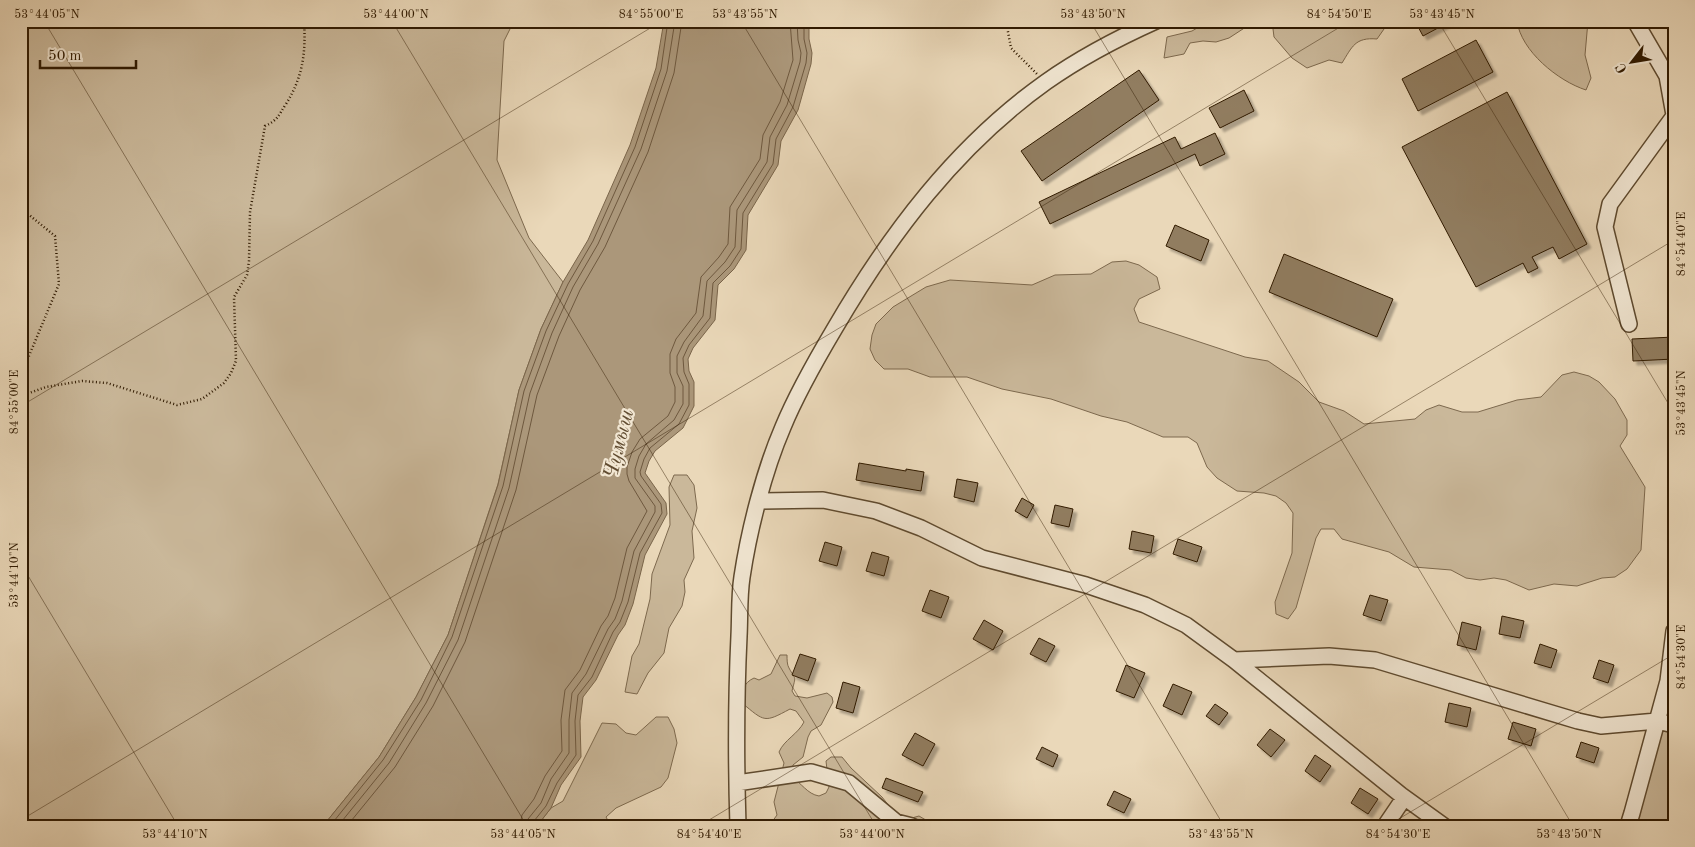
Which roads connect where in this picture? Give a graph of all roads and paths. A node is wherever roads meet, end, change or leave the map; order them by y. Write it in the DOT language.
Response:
graph roads {
  1 [pos="304,21"];
  2 [pos="1006,21"];
  3 [pos="1156,21"];
  4 [pos="1634,21"];
  5 [pos="1045,82"];
  6 [pos="1673,108"];
  7 [pos="21,211"];
  8 [pos="1629,324"];
  9 [pos="21,375"];
  10 [pos="21,396"];
  11 [pos="759,501"];
  12 [pos="1674,631"];
  13 [pos="1234,660"];
  14 [pos="1657,721"];
  15 [pos="1674,725"];
  16 [pos="737,783"];
  17 [pos="1404,798"];
  18 [pos="1633,824"];
  19 [pos="738,826"];
  20 [pos="912,826"];
  21 [pos="1385,826"];
  22 [pos="1444,826"];
  1 -- 10 [label="path"];
  2 -- 5 [label="path"];
  3 -- 5 [label="street"];
  4 -- 6 [label="street"];
  5 -- 11 [label="street"];
  6 -- 8 [label="street"];
  7 -- 9 [label="path"];
  11 -- 13 [label="street"];
  11 -- 16 [label="street"];
  12 -- 14 [label="street"];
  13 -- 14 [label="street"];
  13 -- 17 [label="street"];
  14 -- 15 [label="street"];
  14 -- 18 [label="street"];
  16 -- 19 [label="street"];
  16 -- 20 [label="street"];
  17 -- 21 [label="street"];
  17 -- 22 [label="street"];
}
